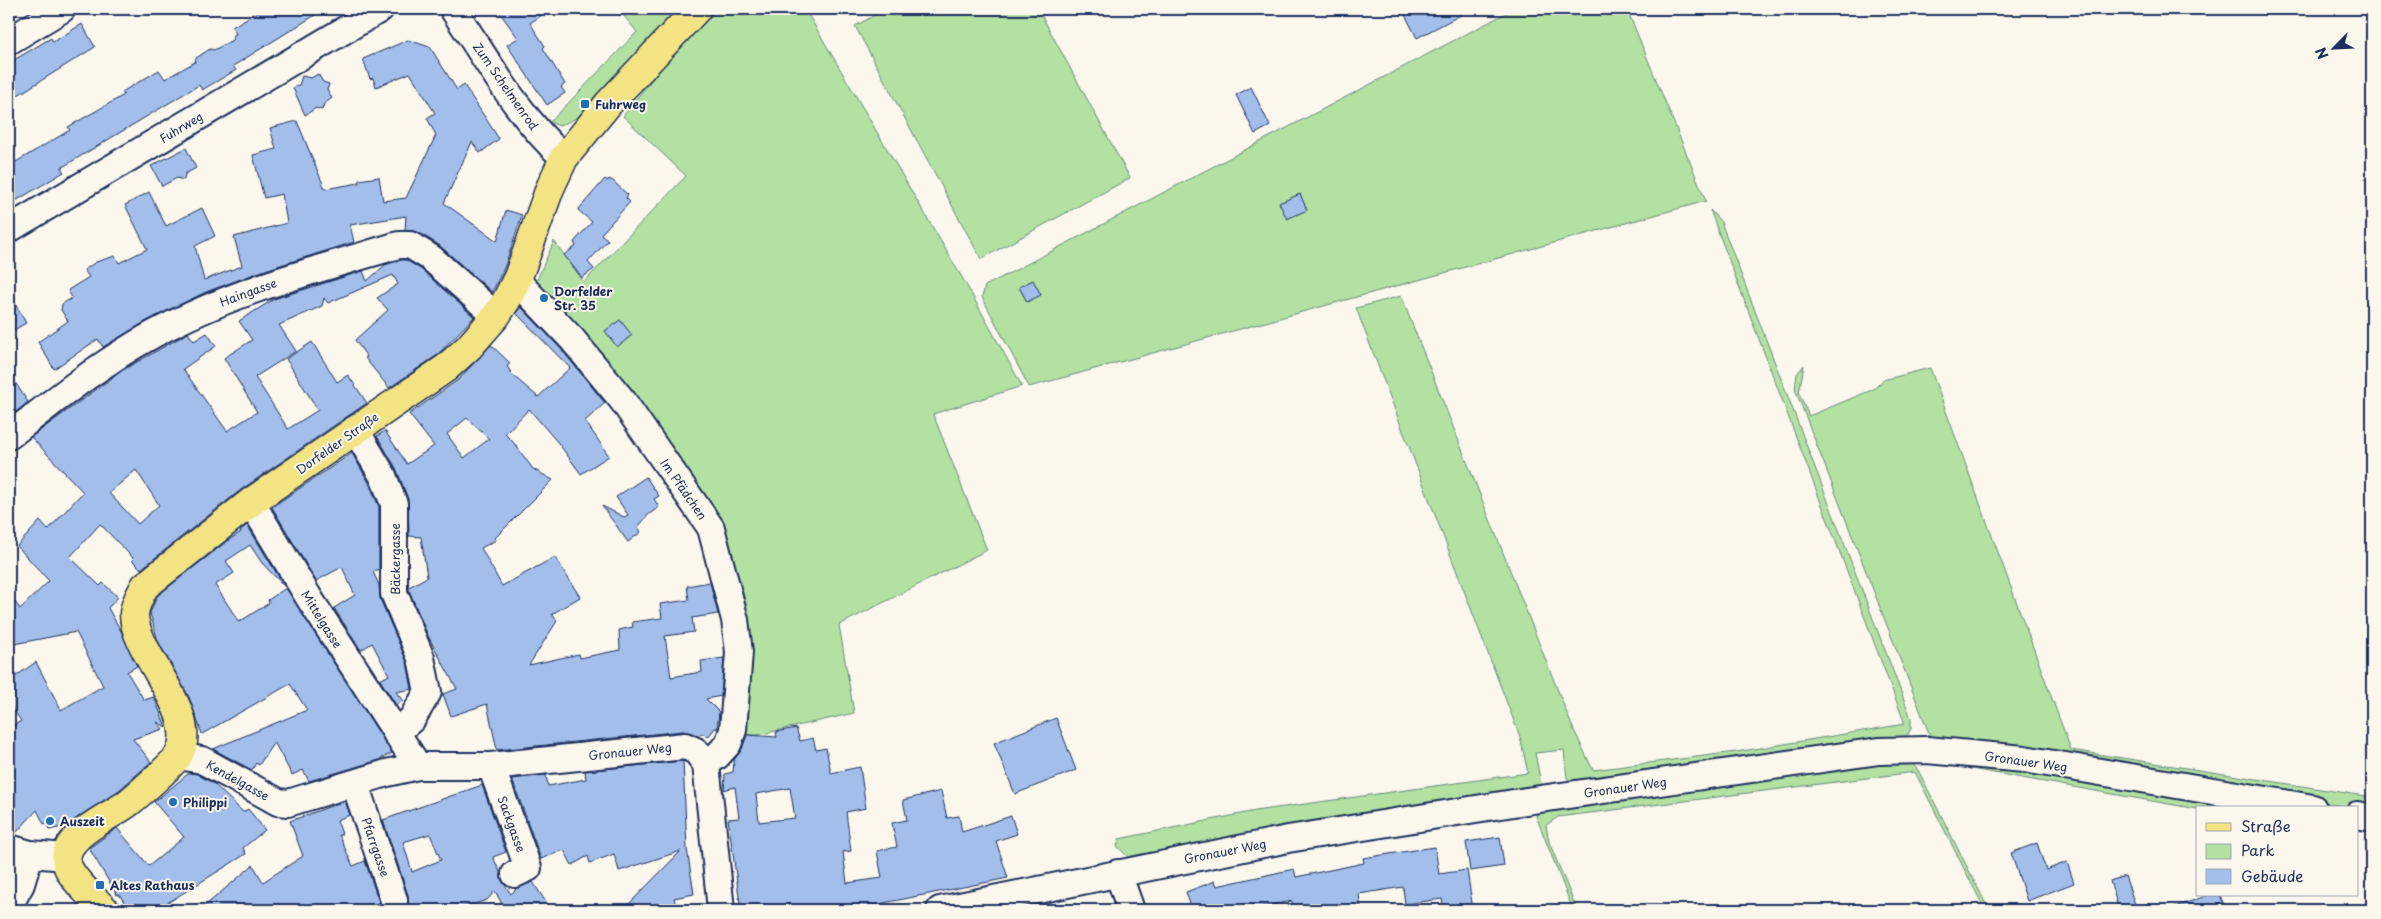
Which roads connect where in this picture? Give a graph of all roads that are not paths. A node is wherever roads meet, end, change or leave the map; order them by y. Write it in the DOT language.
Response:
graph roads {
  1 [pos="62,9"];
  2 [pos="380,9"];
  3 [pos="453,9"];
  4 [pos="697,9"];
  5 [pos="9,41"];
  6 [pos="564,158"];
  7 [pos="9,229"];
  8 [pos="516,280"];
  9 [pos="496,316"];
  10 [pos="355,429"];
  11 [pos="9,436"];
  12 [pos="251,502"];
  13 [pos="396,733"];
  14 [pos="178,756"];
  15 [pos="706,764"];
  16 [pos="418,766"];
  17 [pos="491,766"];
  18 [pos="355,784"];
  19 [pos="2302,806"];
  20 [pos="2358,815"];
  21 [pos="2372,818"];
  22 [pos="19,851"];
  23 [pos="66,857"];
  24 [pos="1118,873"];
  25 [pos="514,874"];
  26 [pos="9,906"];
  27 [pos="105,910"];
  28 [pos="394,910"];
  29 [pos="721,910"];
  30 [pos="940,910"];
  31 [pos="1131,910"];
  1 -- 5 [label="street"];
  2 -- 7 [label="street, Fuhrweg"];
  3 -- 6 [label="street, Zum Schelmenrod"];
  4 -- 6 [label="main road, Dorfelder Straße"];
  6 -- 8 [label="main road, Dorfelder Straße"];
  8 -- 9 [label="main road, Dorfelder Straße"];
  8 -- 15 [label="street, Im Pfädchen"];
  9 -- 10 [label="main road, Dorfelder Straße"];
  9 -- 11 [label="street, Haingasse"];
  10 -- 12 [label="main road, Dorfelder Straße"];
  10 -- 13 [label="street, Bäckergasse"];
  12 -- 13 [label="street, Mittelgasse"];
  12 -- 14 [label="main road, Dorfelder Straße"];
  13 -- 16 [label="street, Mittelgasse"];
  14 -- 18 [label="street, Kendelgasse"];
  14 -- 23 [label="main road"];
  15 -- 17 [label="street, Gronauer Weg"];
  15 -- 29 [label="street"];
  16 -- 17 [label="street, Gronauer Weg"];
  16 -- 18 [label="street, Kendelgasse"];
  17 -- 25 [label="street, Sackgasse"];
  18 -- 28 [label="street, Pfarrgasse"];
  19 -- 24 [label="street, Gronauer Weg"];
  20 -- 21 [label="street"];
  22 -- 23 [label="street"];
  22 -- 26 [label="street"];
  23 -- 27 [label="main road"];
  24 -- 30 [label="street, Gronauer Weg"];
  24 -- 31 [label="street"];
}
